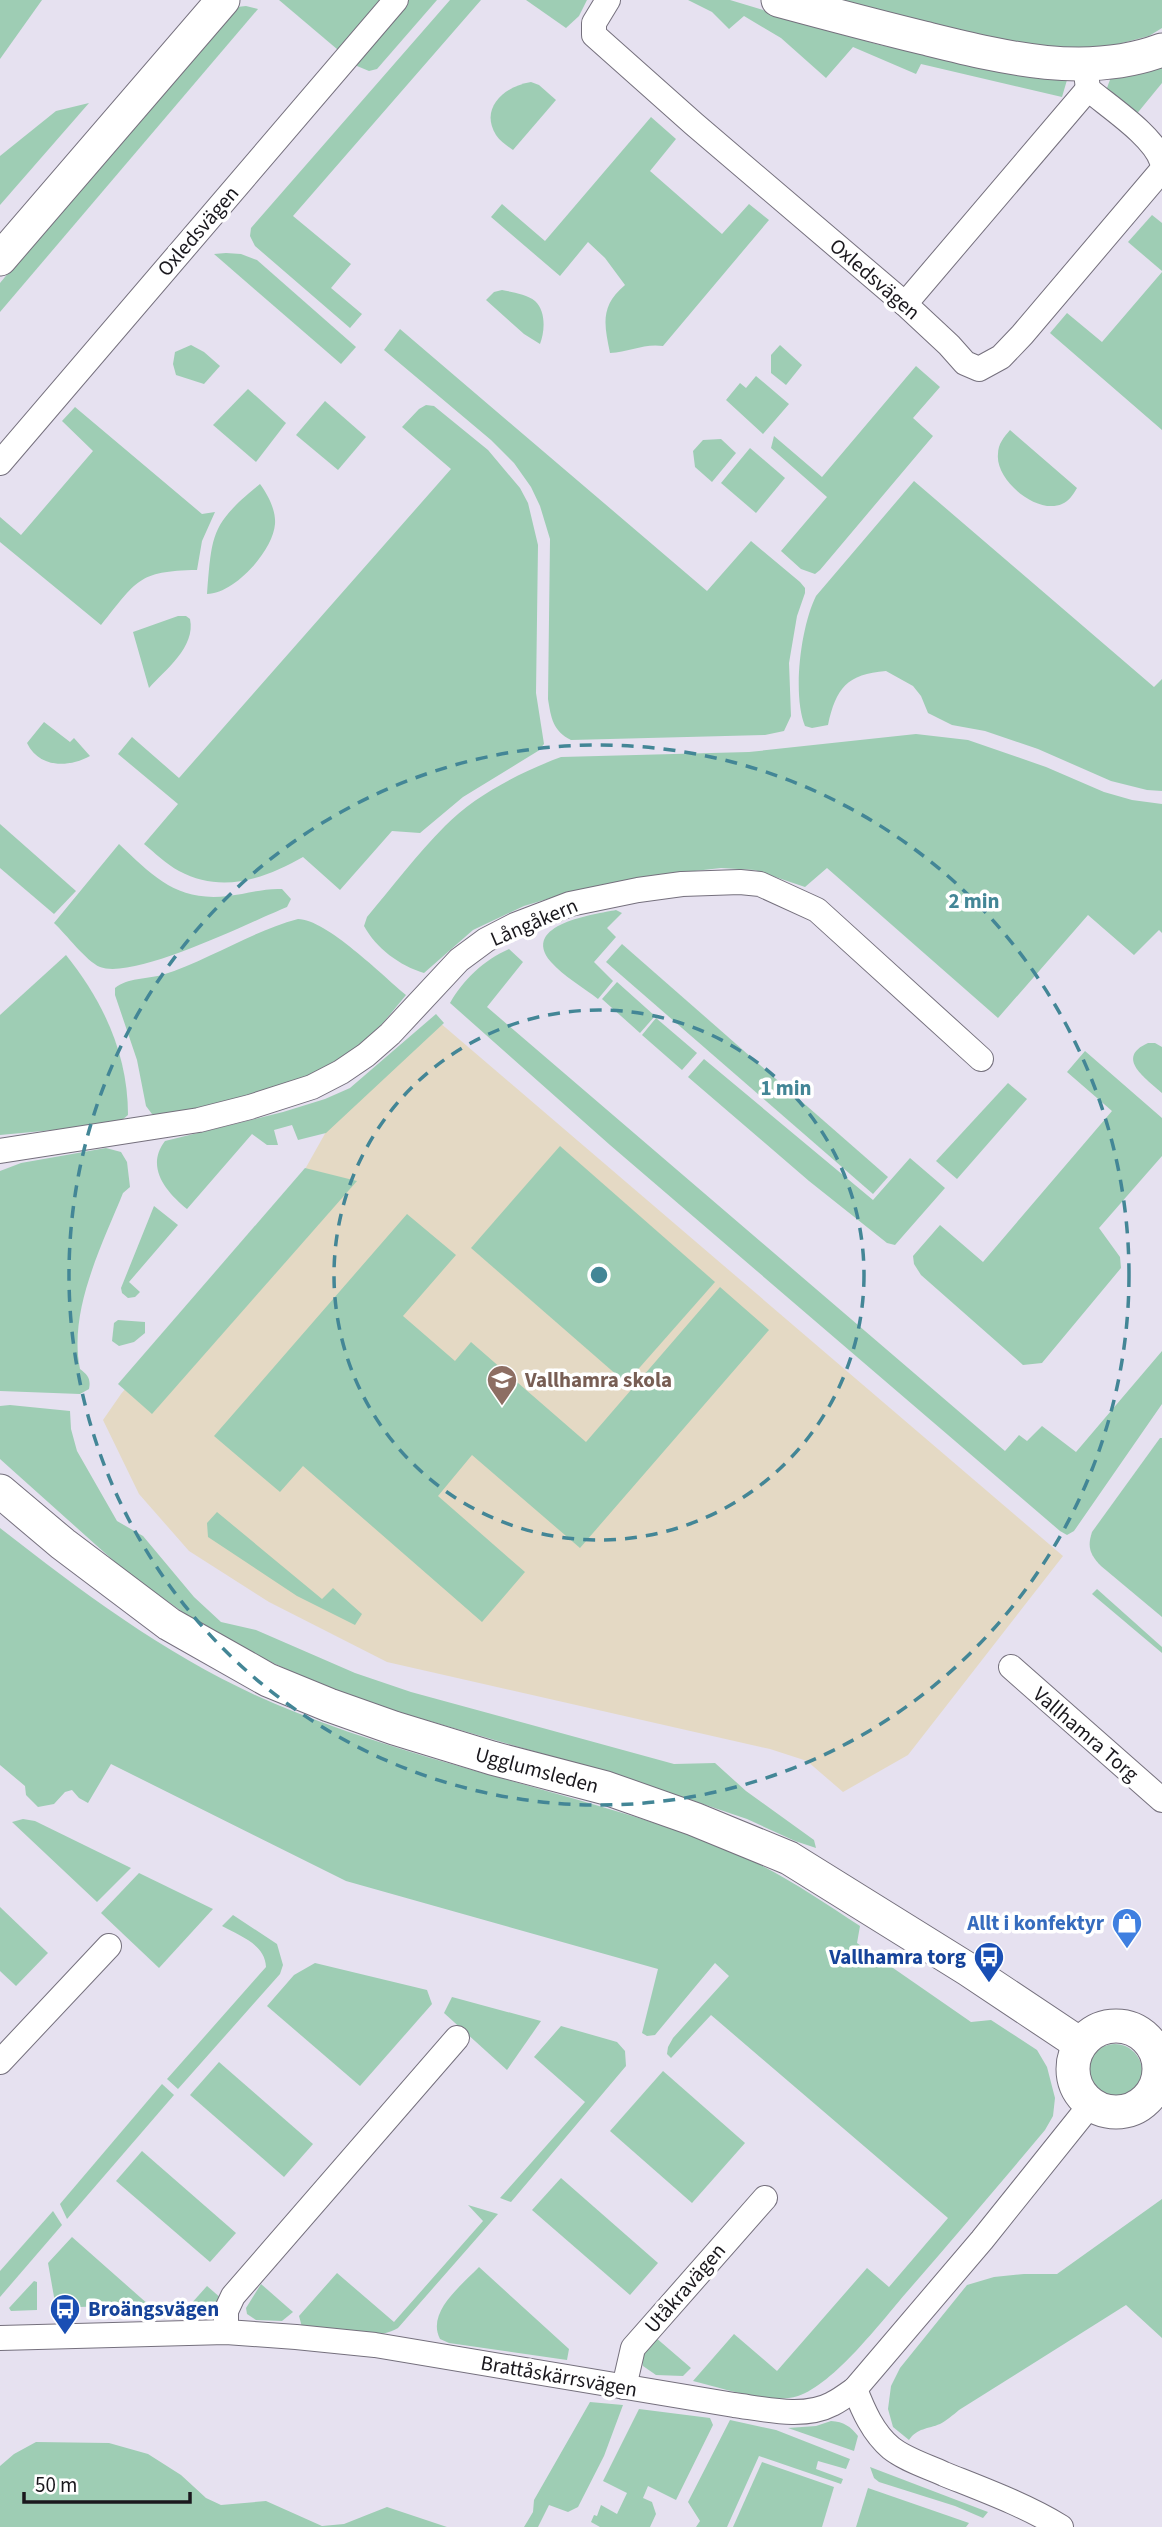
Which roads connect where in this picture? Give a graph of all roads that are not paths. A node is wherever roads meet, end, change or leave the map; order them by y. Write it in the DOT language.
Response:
graph roads {
  1 [pos="223,0"];
  2 [pos="396,0"];
  3 [pos="608,0"];
  4 [pos="778,0"];
  5 [pos="1162,50"];
  6 [pos="1087,77"];
  7 [pos="1162,162"];
  8 [pos="1162,170"];
  9 [pos="0,259"];
  10 [pos="905,304"];
  11 [pos="0,463"];
  12 [pos="981,1059"];
  13 [pos="0,1151"];
  14 [pos="0,1491"];
  15 [pos="1011,1667"];
  16 [pos="1162,1800"];
  17 [pos="108,1946"];
  18 [pos="457,2038"];
  19 [pos="1080,2045"];
  20 [pos="0,2062"];
  21 [pos="1154,2103"];
  22 [pos="1091,2104"];
  23 [pos="765,2198"];
  24 [pos="226,2332"];
  25 [pos="0,2338"];
  26 [pos="624,2387"];
  27 [pos="855,2389"];
  28 [pos="1061,2527"];
  1 -- 9 [label="street"];
  2 -- 11 [label="street, Oxledsvägen"];
  3 -- 10 [label="street, Oxledsvägen"];
  4 -- 6 [label="street"];
  5 -- 6 [label="street"];
  6 -- 7 [label="street"];
  6 -- 10 [label="street"];
  8 -- 10 [label="street, Oxledsvägen"];
  12 -- 13 [label="street, Långåkern"];
  14 -- 19 [label="street, Ugglumsleden"];
  15 -- 16 [label="street, Vallhamra Torg"];
  17 -- 20 [label="street"];
  18 -- 24 [label="street"];
  19 -- 21 [label="street"];
  19 -- 22 [label="street"];
  21 -- 22 [label="street"];
  22 -- 27 [label="street"];
  23 -- 26 [label="street, Utåkravägen"];
  24 -- 25 [label="street, Brattåskärrsvägen"];
  24 -- 26 [label="street, Brattåskärrsvägen"];
  26 -- 27 [label="street, Brattåskärrsvägen"];
  27 -- 28 [label="street"];
}
